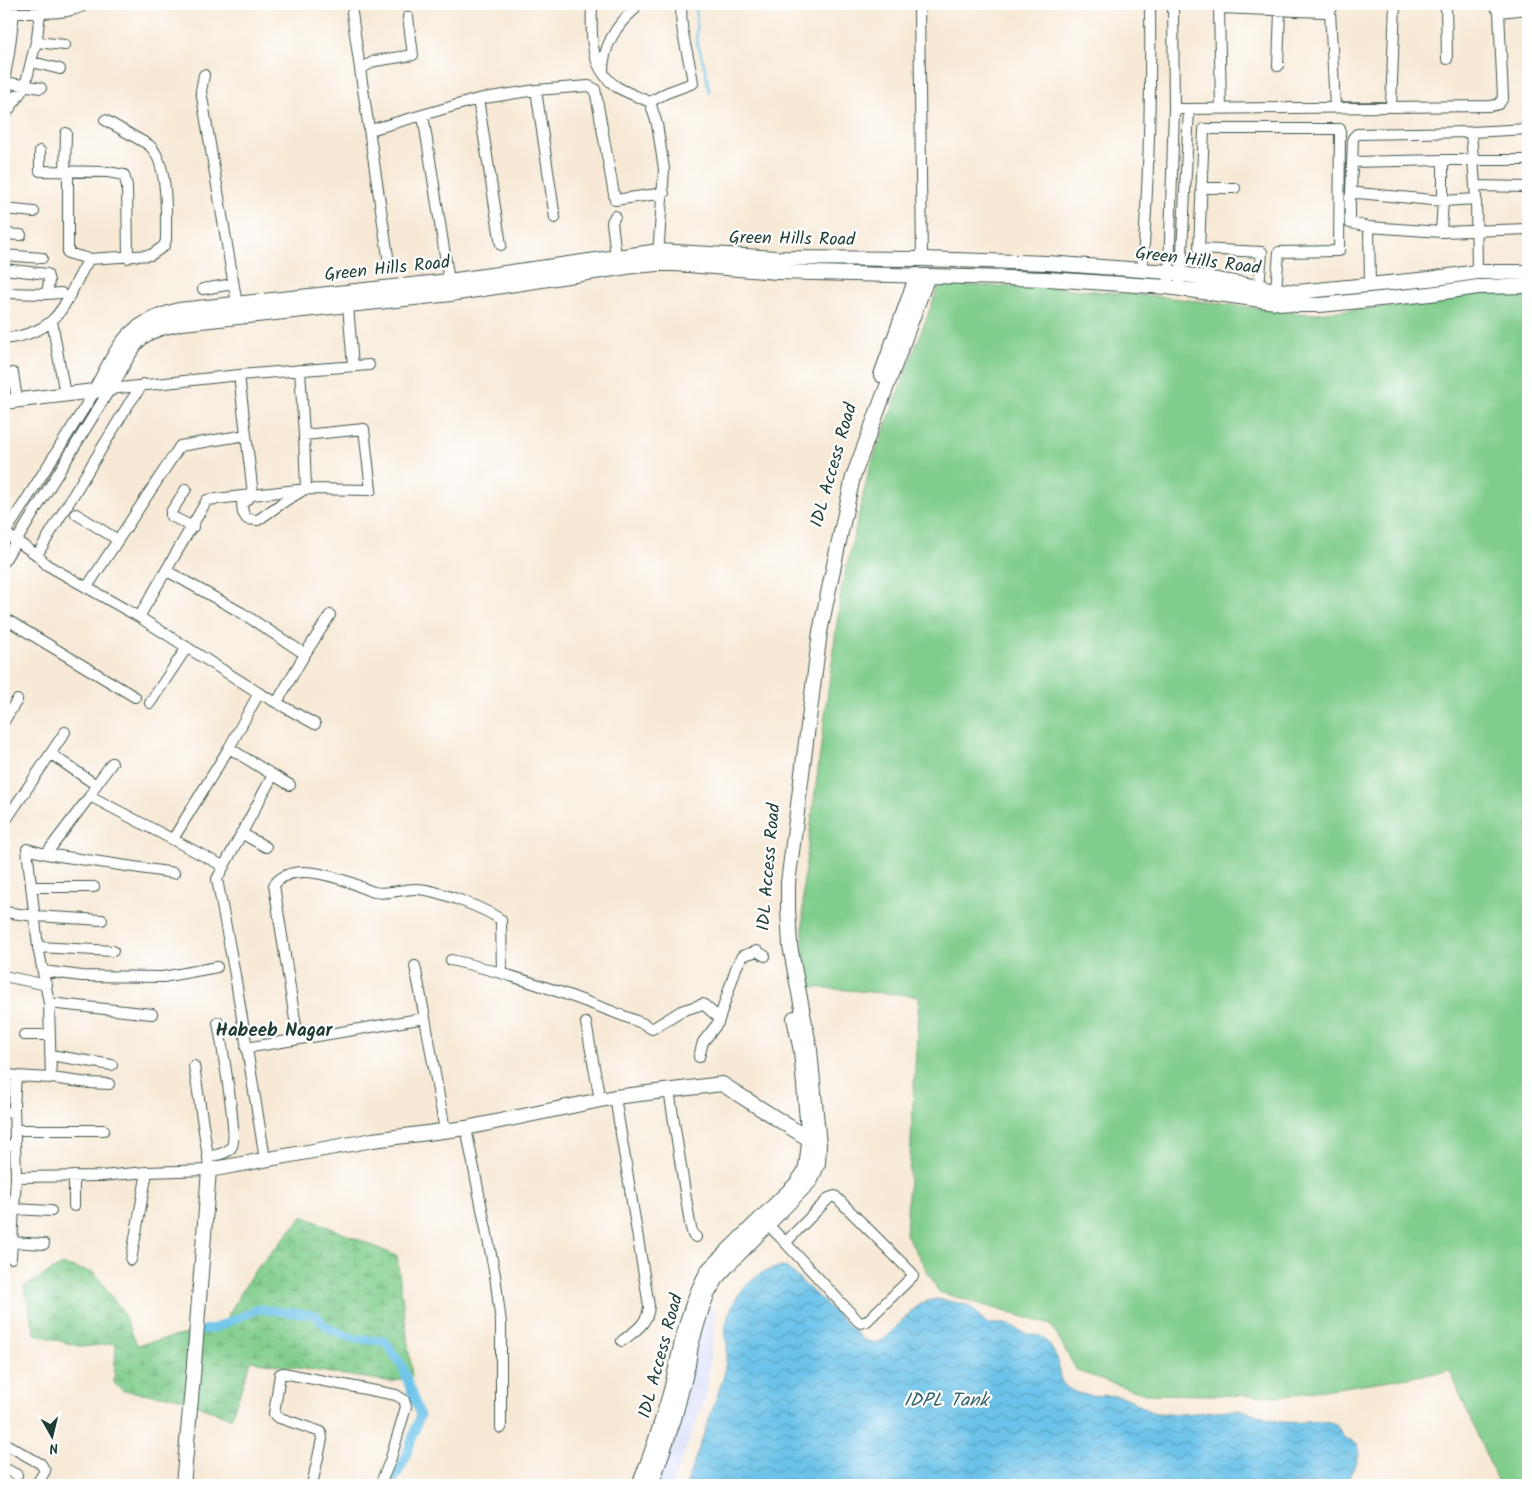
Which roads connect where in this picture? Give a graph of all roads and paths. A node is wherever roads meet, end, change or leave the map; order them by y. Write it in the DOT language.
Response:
graph roads {
  1 [pos="86,4"];
  2 [pos="592,4"];
  3 [pos="682,4"];
  4 [pos="919,4"];
  5 [pos="1150,4"];
  6 [pos="1173,4"];
  7 [pos="1394,4"];
  8 [pos="1446,4"];
  9 [pos="1219,6"];
  10 [pos="1332,7"];
  11 [pos="1496,8"];
  12 [pos="1528,9"];
  13 [pos="634,10"];
  14 [pos="1280,11"];
  15 [pos="40,12"];
  16 [pos="9,13"];
  17 [pos="352,13"];
  18 [pos="408,17"];
  19 [pos="36,42"];
  20 [pos="65,45"];
  21 [pos="6,53"];
  22 [pos="1447,59"];
  23 [pos="32,62"];
  24 [pos="1278,66"];
  25 [pos="60,69"];
  26 [pos="360,69"];
  27 [pos="204,75"];
  28 [pos="603,75"];
  29 [pos="4,82"];
  30 [pos="25,86"];
  31 [pos="41,88"];
  32 [pos="608,88"];
  33 [pos="596,89"];
  34 [pos="536,90"];
  35 [pos="18,96"];
  36 [pos="4,98"];
  37 [pos="478,100"];
  38 [pos="650,102"];
  39 [pos="1391,106"];
  40 [pos="1335,107"];
  41 [pos="1221,108"];
  42 [pos="1174,109"];
  43 [pos="1189,109"];
  44 [pos="423,115"];
  45 [pos="4,117"];
  46 [pos="105,120"];
  47 [pos="1528,129"];
  48 [pos="370,130"];
  49 [pos="1471,132"];
  50 [pos="66,133"];
  51 [pos="40,152"];
  52 [pos="1442,160"];
  53 [pos="1473,160"];
  54 [pos="1528,160"];
  55 [pos="1352,162"];
  56 [pos="66,172"];
  57 [pos="1171,185"];
  58 [pos="1184,185"];
  59 [pos="1475,186"];
  60 [pos="1528,187"];
  61 [pos="1201,188"];
  62 [pos="1235,188"];
  63 [pos="664,193"];
  64 [pos="1351,194"];
  65 [pos="1476,199"];
  66 [pos="1443,201"];
  67 [pos="4,209"];
  68 [pos="34,212"];
  69 [pos="615,216"];
  70 [pos="555,218"];
  71 [pos="1369,227"];
  72 [pos="1528,229"];
  73 [pos="1477,231"];
  74 [pos="1441,232"];
  75 [pos="4,234"];
  76 [pos="21,235"];
  77 [pos="501,246"];
  78 [pos="1262,252"];
  79 [pos="1280,252"];
  80 [pos="4,255"];
  81 [pos="616,256"];
  82 [pos="42,258"];
  83 [pos="128,258"];
  84 [pos="658,258"];
  85 [pos="89,259"];
  86 [pos="922,259"];
  87 [pos="389,263"];
  88 [pos="4,268"];
  89 [pos="1142,271"];
  90 [pos="1477,272"];
  91 [pos="1528,272"];
  92 [pos="1175,273"];
  93 [pos="923,276"];
  94 [pos="449,281"];
  95 [pos="233,284"];
  96 [pos="1370,284"];
  97 [pos="1528,286"];
  98 [pos="1259,287"];
  99 [pos="1172,288"];
  100 [pos="202,289"];
  101 [pos="1276,290"];
  102 [pos="4,293"];
  103 [pos="47,294"];
  104 [pos="65,294"];
  105 [pos="237,304"];
  106 [pos="348,306"];
  107 [pos="52,321"];
  108 [pos="4,339"];
  109 [pos="369,365"];
  110 [pos="353,366"];
  111 [pos="300,370"];
  112 [pos="13,373"];
  113 [pos="239,375"];
  114 [pos="143,384"];
  115 [pos="110,389"];
  116 [pos="95,391"];
  117 [pos="64,395"];
  118 [pos="10,401"];
  119 [pos="304,434"];
  120 [pos="246,435"];
  121 [pos="186,489"];
  122 [pos="306,489"];
  123 [pos="253,494"];
  124 [pos="76,514"];
  125 [pos="196,514"];
  126 [pos="7,520"];
  127 [pos="191,526"];
  128 [pos="4,534"];
  129 [pos="118,540"];
  130 [pos="17,541"];
  131 [pos="37,554"];
  132 [pos="4,562"];
  133 [pos="167,571"];
  134 [pos="86,587"];
  135 [pos="330,615"];
  136 [pos="139,616"];
  137 [pos="4,618"];
  138 [pos="187,648"];
  139 [pos="305,654"];
  140 [pos="259,693"];
  141 [pos="135,697"];
  142 [pos="17,700"];
  143 [pos="277,702"];
  144 [pos="150,703"];
  145 [pos="4,721"];
  146 [pos="315,724"];
  147 [pos="65,732"];
  148 [pos="229,748"];
  149 [pos="52,754"];
  150 [pos="112,763"];
  151 [pos="273,775"];
  152 [pos="96,785"];
  153 [pos="290,785"];
  154 [pos="90,796"];
  155 [pos="4,823"];
  156 [pos="241,833"];
  157 [pos="173,840"];
  158 [pos="266,847"];
  159 [pos="46,854"];
  160 [pos="223,866"];
  161 [pos="174,873"];
  162 [pos="31,886"];
  163 [pos="94,887"];
  164 [pos="4,912"];
  165 [pos="35,916"];
  166 [pos="102,920"];
  167 [pos="38,948"];
  168 [pos="112,951"];
  169 [pos="766,956"];
  170 [pos="451,960"];
  171 [pos="415,966"];
  172 [pos="217,967"];
  173 [pos="43,971"];
  174 [pos="502,973"];
  175 [pos="4,976"];
  176 [pos="47,985"];
  177 [pos="49,1003"];
  178 [pos="152,1014"];
  179 [pos="425,1018"];
  180 [pos="720,1018"];
  181 [pos="218,1022"];
  182 [pos="586,1023"];
  183 [pos="24,1035"];
  184 [pos="50,1035"];
  185 [pos="298,1039"];
  186 [pos="246,1048"];
  187 [pos="50,1055"];
  188 [pos="700,1057"];
  189 [pos="112,1065"];
  190 [pos="194,1066"];
  191 [pos="4,1074"];
  192 [pos="16,1076"];
  193 [pos="51,1078"];
  194 [pos="109,1084"];
  195 [pos="669,1090"];
  196 [pos="614,1098"];
  197 [pos="600,1100"];
  198 [pos="9,1113"];
  199 [pos="466,1128"];
  200 [pos="15,1130"];
  201 [pos="104,1130"];
  202 [pos="445,1130"];
  203 [pos="814,1142"];
  204 [pos="4,1145"];
  205 [pos="15,1146"];
  206 [pos="265,1160"];
  207 [pos="209,1164"];
  208 [pos="147,1172"];
  209 [pos="74,1176"];
  210 [pos="16,1177"];
  211 [pos="74,1206"];
  212 [pos="14,1209"];
  213 [pos="50,1211"];
  214 [pos="768,1225"];
  215 [pos="8,1227"];
  216 [pos="696,1238"];
  217 [pos="12,1242"];
  218 [pos="785,1243"];
  219 [pos="44,1244"];
  220 [pos="11,1258"];
  221 [pos="131,1260"];
  222 [pos="622,1341"];
  223 [pos="501,1428"];
  224 [pos="4,1443"];
  225 [pos="4,1468"];
  226 [pos="17,1475"];
  227 [pos="36,1485"];
  228 [pos="183,1485"];
  229 [pos="312,1485"];
  230 [pos="380,1485"];
  231 [pos="639,1485"];
  232 [pos="651,1485"];
  1 -- 15 [label="street"];
  2 -- 28 [label="street"];
  3 -- 38 [label="street"];
  4 -- 86 [label="street"];
  5 -- 89 [label="street"];
  6 -- 42 [label="street"];
  7 -- 39 [label="street"];
  8 -- 22 [label="street"];
  9 -- 14 [label="street"];
  9 -- 41 [label="street"];
  10 -- 14 [label="street"];
  10 -- 40 [label="street"];
  11 -- 12 [label="street"];
  11 -- 39 [label="street"];
  13 -- 28 [label="street"];
  14 -- 24 [label="street"];
  15 -- 16 [label="street"];
  15 -- 19 [label="street"];
  16 -- 21 [label="street"];
  17 -- 26 [label="street"];
  18 -- 26 [label="street"];
  19 -- 20 [label="street"];
  19 -- 23 [label="street"];
  21 -- 29 [label="street"];
  23 -- 25 [label="street"];
  23 -- 30 [label="street"];
  26 -- 48 [label="street"];
  27 -- 95 [label="street"];
  28 -- 38 [label="street"];
  29 -- 30 [label="street"];
  30 -- 31 [label="street"];
  30 -- 35 [label="street"];
  32 -- 33 [label="street"];
  33 -- 34 [label="street"];
  33 -- 63 [label="street"];
  34 -- 37 [label="street"];
  34 -- 70 [label="street"];
  35 -- 36 [label="street"];
  35 -- 45 [label="street"];
  37 -- 44 [label="street"];
  37 -- 77 [label="street"];
  38 -- 63 [label="street"];
  39 -- 40 [label="street"];
  40 -- 41 [label="street"];
  41 -- 43 [label="street"];
  42 -- 43 [label="street"];
  42 -- 57 [label="street"];
  43 -- 58 [label="street"];
  44 -- 48 [label="street"];
  44 -- 94 [label="street"];
  46 -- 83 [label="street"];
  47 -- 49 [label="street"];
  48 -- 87 [label="street"];
  49 -- 53 [label="street"];
  49 -- 55 [label="street"];
  50 -- 56 [label="street"];
  51 -- 56 [label="street"];
  52 -- 53 [label="street"];
  52 -- 55 [label="street"];
  52 -- 66 [label="street"];
  53 -- 54 [label="street"];
  53 -- 59 [label="street"];
  55 -- 64 [label="street"];
  56 -- 83 [label="street"];
  56 -- 85 [label="street"];
  57 -- 58 [label="street"];
  57 -- 92 [label="street"];
  58 -- 92 [label="street"];
  59 -- 60 [label="street"];
  59 -- 65 [label="street"];
  61 -- 62 [label="street"];
  61 -- 78 [label="street"];
  61 -- 79 [label="street"];
  63 -- 84 [label="street"];
  64 -- 66 [label="street"];
  64 -- 71 [label="street"];
  65 -- 66 [label="street"];
  65 -- 73 [label="street"];
  66 -- 74 [label="street"];
  67 -- 68 [label="street"];
  69 -- 81 [label="street"];
  71 -- 74 [label="street"];
  71 -- 96 [label="street"];
  72 -- 73 [label="street"];
  73 -- 74 [label="street"];
  73 -- 90 [label="street"];
  75 -- 76 [label="street"];
  78 -- 79 [label="street"];
  78 -- 98 [label="street"];
  79 -- 101 [label="street"];
  80 -- 82 [label="street"];
  81 -- 84 [label="street, Green Hills Road"];
  81 -- 94 [label="street, Green Hills Road"];
  83 -- 85 [label="street"];
  84 -- 86 [label="street, Green Hills Road"];
  84 -- 93 [label="street, Green Hills Road"];
  84 -- 106 [label="street, Green Hills Road"];
  85 -- 104 [label="street"];
  86 -- 89 [label="street, Green Hills Road"];
  88 -- 103 [label="street"];
  89 -- 92 [label="street, Green Hills Road"];
  90 -- 91 [label="street, Green Hills Road"];
  90 -- 96 [label="street, Green Hills Road"];
  92 -- 98 [label="street, Green Hills Road"];
  92 -- 99 [label="street"];
  93 -- 99 [label="street, Green Hills Road"];
  93 -- 203 [label="street, IDL Access Road"];
  94 -- 105 [label="street, Green Hills Road"];
  95 -- 100 [label="street"];
  95 -- 105 [label="street"];
  96 -- 101 [label="street, Green Hills Road"];
  97 -- 99 [label="street, Green Hills Road"];
  98 -- 101 [label="street, Green Hills Road"];
  102 -- 103 [label="street"];
  103 -- 104 [label="street"];
  104 -- 107 [label="street"];
  105 -- 116 [label="street, Green Hills Road"];
  106 -- 110 [label="street"];
  106 -- 115 [label="street, Green Hills Road"];
  107 -- 108 [label="street"];
  107 -- 117 [label="street"];
  109 -- 110 [label="street"];
  110 -- 111 [label="street"];
  111 -- 113 [label="street"];
  111 -- 119 [label="street"];
  112 -- 118 [label="street"];
  113 -- 114 [label="street"];
  113 -- 120 [label="street"];
  114 -- 115 [label="street"];
  114 -- 131 [label="street"];
  115 -- 116 [label="street"];
  115 -- 130 [label="street"];
  116 -- 117 [label="street"];
  116 -- 126 [label="street"];
  117 -- 118 [label="street"];
  119 -- 122 [label="street"];
  119 -- 122 [label="street"];
  120 -- 123 [label="street"];
  120 -- 129 [label="street"];
  121 -- 127 [label="street"];
  122 -- 123 [label="street"];
  122 -- 123 [label="street"];
  123 -- 127 [label="street"];
  124 -- 129 [label="street"];
  125 -- 127 [label="street"];
  126 -- 128 [label="street"];
  127 -- 133 [label="street"];
  128 -- 130 [label="street"];
  129 -- 134 [label="street"];
  130 -- 131 [label="street"];
  130 -- 132 [label="street"];
  131 -- 134 [label="street"];
  133 -- 136 [label="street"];
  133 -- 139 [label="street"];
  134 -- 136 [label="street"];
  135 -- 139 [label="street"];
  136 -- 138 [label="street"];
  137 -- 141 [label="street"];
  138 -- 140 [label="street"];
  138 -- 144 [label="street"];
  139 -- 143 [label="street"];
  140 -- 143 [label="street"];
  140 -- 148 [label="street"];
  142 -- 145 [label="street"];
  143 -- 146 [label="street"];
  147 -- 149 [label="street"];
  148 -- 151 [label="street"];
  148 -- 157 [label="street"];
  149 -- 152 [label="street"];
  149 -- 155 [label="street"];
  150 -- 152 [label="street"];
  151 -- 153 [label="street"];
  151 -- 156 [label="street"];
  152 -- 154 [label="street"];
  154 -- 157 [label="street"];
  154 -- 159 [label="street"];
  156 -- 158 [label="street"];
  156 -- 160 [label="street"];
  157 -- 160 [label="street"];
  159 -- 161 [label="street"];
  159 -- 162 [label="street"];
  160 -- 186 [label="street"];
  162 -- 163 [label="street"];
  162 -- 165 [label="street"];
  164 -- 165 [label="street"];
  165 -- 166 [label="street"];
  165 -- 167 [label="street"];
  167 -- 168 [label="street"];
  167 -- 173 [label="street"];
  169 -- 180 [label="street"];
  170 -- 174 [label="street"];
  171 -- 179 [label="street"];
  172 -- 173 [label="street"];
  173 -- 176 [label="street"];
  174 -- 180 [label="street"];
  174 -- 185 [label="street"];
  175 -- 176 [label="street"];
  176 -- 177 [label="street"];
  177 -- 178 [label="street"];
  177 -- 184 [label="street"];
  179 -- 185 [label="street"];
  179 -- 202 [label="street"];
  180 -- 188 [label="street"];
  181 -- 207 [label="street"];
  182 -- 197 [label="street"];
  183 -- 184 [label="street"];
  184 -- 187 [label="street"];
  185 -- 186 [label="street"];
  186 -- 206 [label="street"];
  187 -- 189 [label="street"];
  187 -- 193 [label="street"];
  190 -- 207 [label="street"];
  191 -- 192 [label="street"];
  192 -- 193 [label="street"];
  192 -- 198 [label="street"];
  193 -- 194 [label="street"];
  195 -- 196 [label="street"];
  195 -- 203 [label="street"];
  195 -- 216 [label="street"];
  196 -- 197 [label="street"];
  196 -- 222 [label="street"];
  197 -- 199 [label="street"];
  198 -- 200 [label="street"];
  199 -- 202 [label="street"];
  199 -- 223 [label="street"];
  200 -- 201 [label="street"];
  200 -- 205 [label="street"];
  202 -- 206 [label="street"];
  203 -- 214 [label="street"];
  203 -- 231 [label="street, IDL Access Road"];
  204 -- 205 [label="street"];
  205 -- 210 [label="street"];
  206 -- 207 [label="street"];
  207 -- 208 [label="street"];
  207 -- 228 [label="street"];
  208 -- 209 [label="street"];
  208 -- 221 [label="street"];
  209 -- 210 [label="street"];
  209 -- 211 [label="street"];
  210 -- 212 [label="street"];
  212 -- 213 [label="street"];
  212 -- 215 [label="street"];
  214 -- 218 [label="street"];
  214 -- 232 [label="street"];
  215 -- 217 [label="street"];
  217 -- 219 [label="street"];
  217 -- 220 [label="street"];
  218 -- 218 [label="street"];
  224 -- 227 [label="street"];
  225 -- 226 [label="street"];
  229 -- 230 [label="street"];
}
